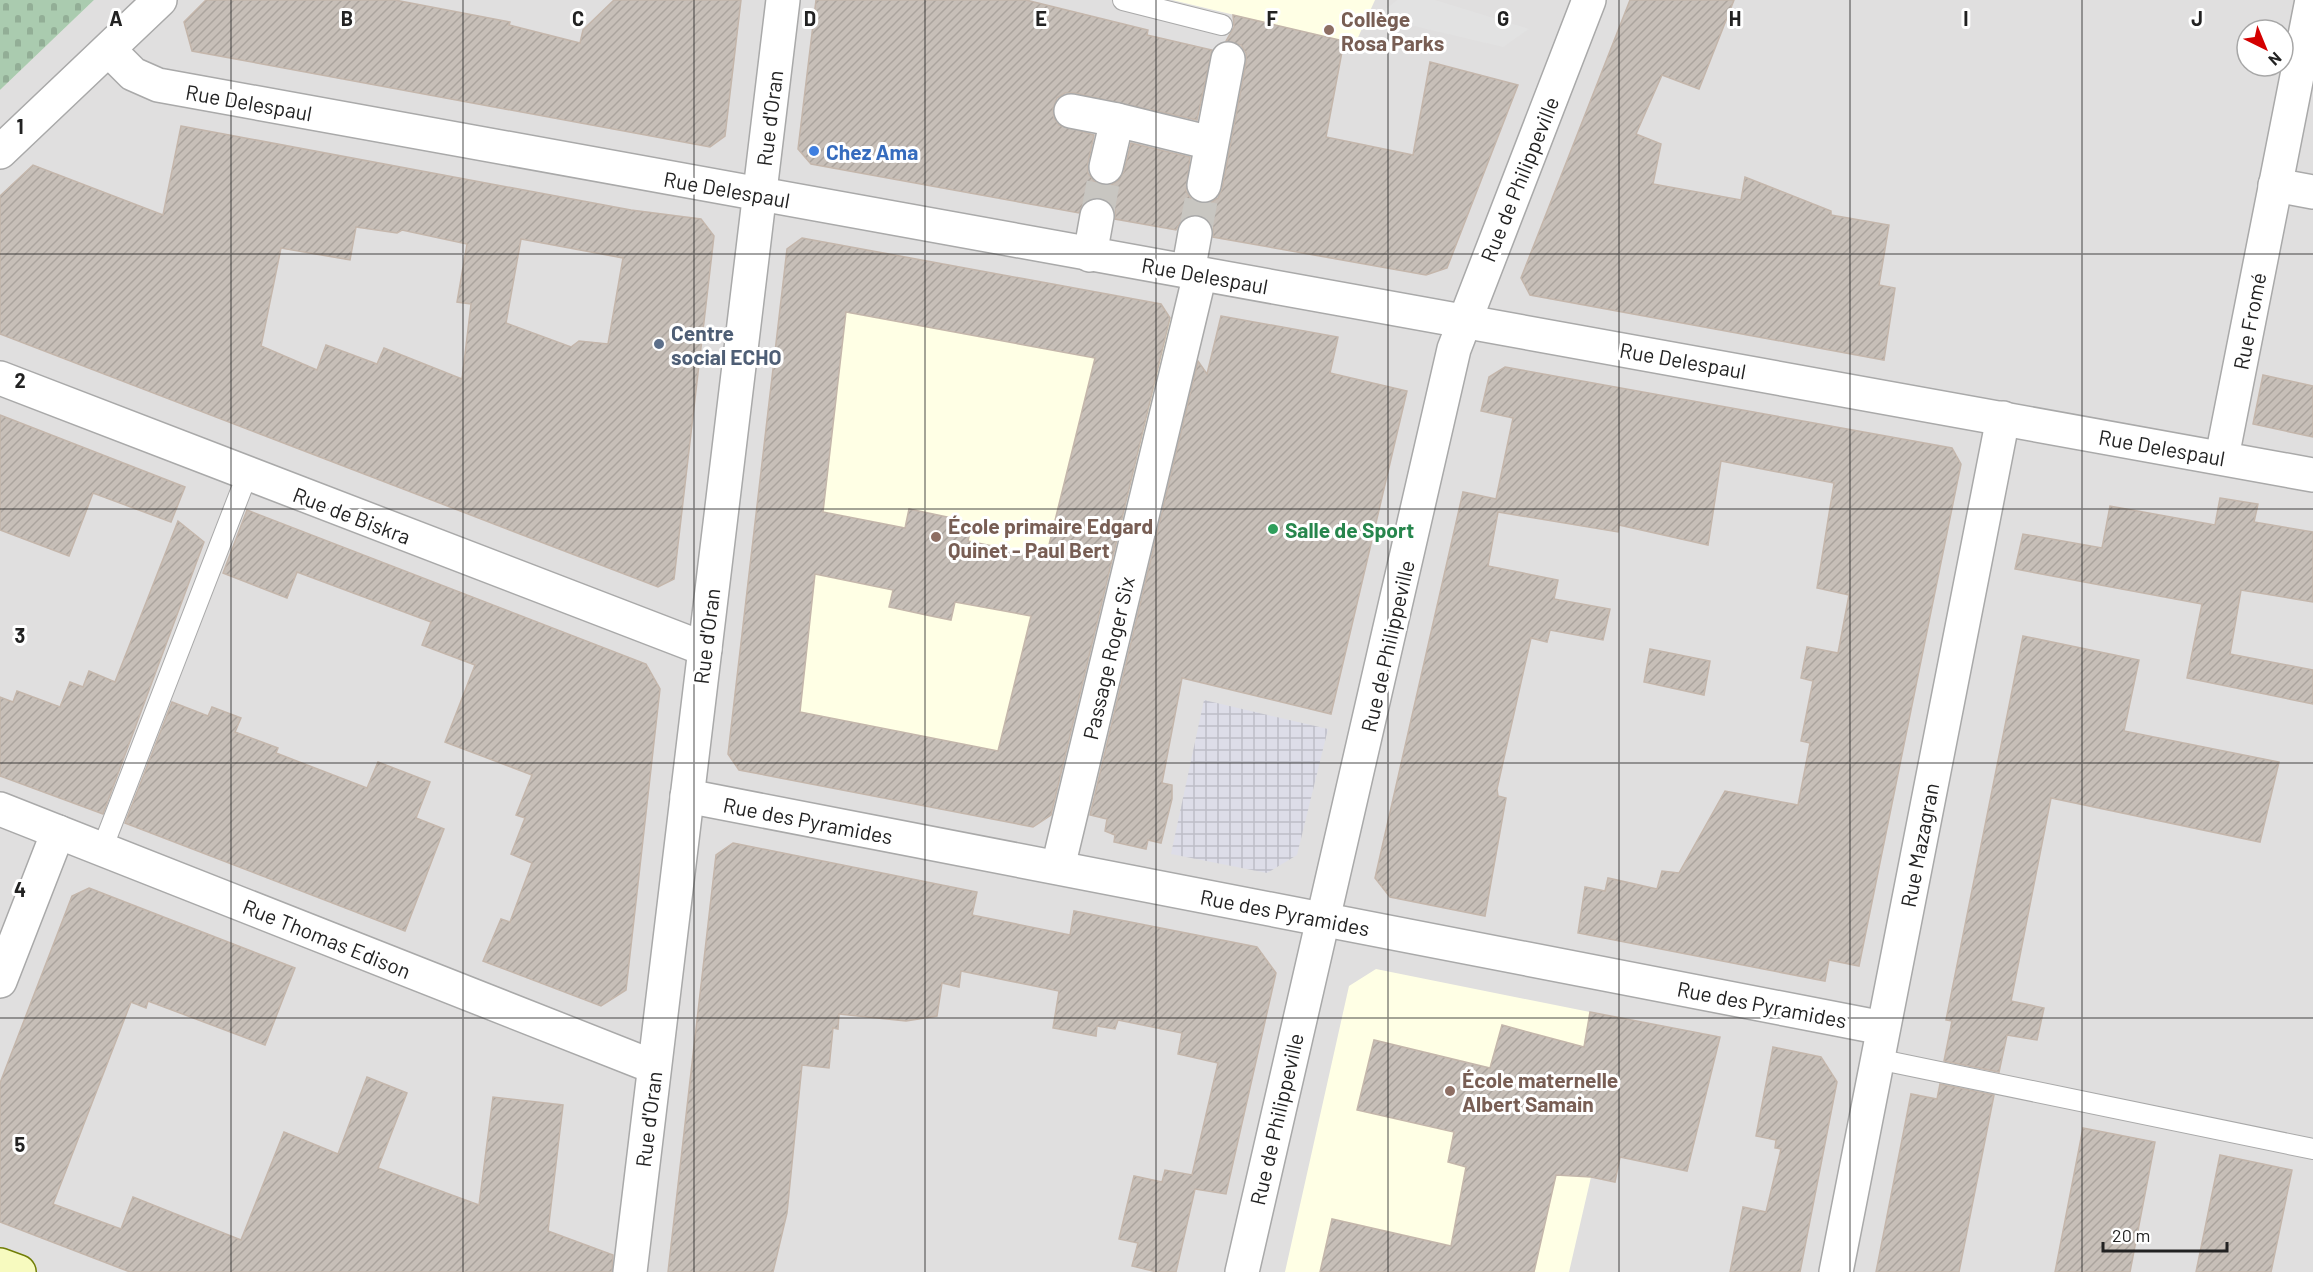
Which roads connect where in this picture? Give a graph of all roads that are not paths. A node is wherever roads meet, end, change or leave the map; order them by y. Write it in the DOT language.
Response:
graph roads {
  1 [pos="160,0"];
  2 [pos="783,0"];
  3 [pos="1123,0"];
  4 [pos="1589,0"];
  5 [pos="2312,0"];
  6 [pos="1222,25"];
  7 [pos="109,50"];
  8 [pos="1228,59"];
  9 [pos="1071,111"];
  10 [pos="1117,120"];
  11 [pos="1211,143"];
  12 [pos="0,152"];
  13 [pos="1106,167"];
  14 [pos="1204,185"];
  15 [pos="2275,185"];
  16 [pos="2313,192"];
  17 [pos="759,195"];
  18 [pos="1097,216"];
  19 [pos="1195,233"];
  20 [pos="1090,255"];
  21 [pos="1194,273"];
  22 [pos="1464,321"];
  23 [pos="0,378"];
  24 [pos="2003,418"];
  25 [pos="2222,457"];
  26 [pos="247,475"];
  27 [pos="2313,475"];
  28 [pos="705,649"];
  29 [pos="687,796"];
  30 [pos="0,809"];
  31 [pos="58,832"];
  32 [pos="102,849"];
  33 [pos="1058,867"];
  34 [pos="1323,919"];
  35 [pos="0,981"];
  36 [pos="1880,1043"];
  37 [pos="654,1067"];
  38 [pos="2313,1149"];
  39 [pos="0,1265"];
  40 [pos="19,1272"];
  41 [pos="630,1272"];
  42 [pos="1242,1272"];
  43 [pos="1836,1272"];
  1 -- 7 [label="street"];
  2 -- 17 [label="street, Rue d'Oran"];
  3 -- 6 [label="lane"];
  4 -- 22 [label="street, Rue de Philippeville"];
  5 -- 15 [label="street, Rue Fromé"];
  7 -- 12 [label="street"];
  7 -- 17 [label="street, Rue Delespaul"];
  8 -- 11 [label="street"];
  9 -- 10 [label="street"];
  10 -- 11 [label="street"];
  10 -- 13 [label="street"];
  11 -- 14 [label="street"];
  15 -- 16 [label="street"];
  15 -- 25 [label="street, Rue Fromé"];
  17 -- 20 [label="street, Rue Delespaul"];
  17 -- 28 [label="street, Rue d'Oran"];
  18 -- 20 [label="street"];
  19 -- 21 [label="street, Passage Roger Six"];
  20 -- 21 [label="street, Rue Delespaul"];
  21 -- 22 [label="street, Rue Delespaul"];
  21 -- 33 [label="street, Passage Roger Six"];
  22 -- 24 [label="street, Rue Delespaul"];
  22 -- 34 [label="street, Rue de Philippeville"];
  23 -- 26 [label="street, Rue de Biskra"];
  24 -- 25 [label="street, Rue Delespaul"];
  24 -- 36 [label="street, Rue Mazagran"];
  25 -- 27 [label="street, Rue Delespaul"];
  26 -- 28 [label="street, Rue de Biskra"];
  26 -- 32 [label="lane"];
  28 -- 29 [label="street, Rue d'Oran"];
  29 -- 33 [label="street, Rue des Pyramides"];
  29 -- 37 [label="street, Rue d'Oran"];
  30 -- 31 [label="street, Rue Thomas Edison"];
  31 -- 32 [label="street, Rue Thomas Edison"];
  31 -- 35 [label="street"];
  32 -- 37 [label="street, Rue Thomas Edison"];
  33 -- 34 [label="street, Rue des Pyramides"];
  34 -- 36 [label="street, Rue des Pyramides"];
  34 -- 42 [label="street, Rue de Philippeville"];
  36 -- 38 [label="lane"];
  36 -- 43 [label="street, Rue Mazagran"];
  37 -- 41 [label="street, Rue d'Oran"];
  39 -- 40 [label="street"];
}
